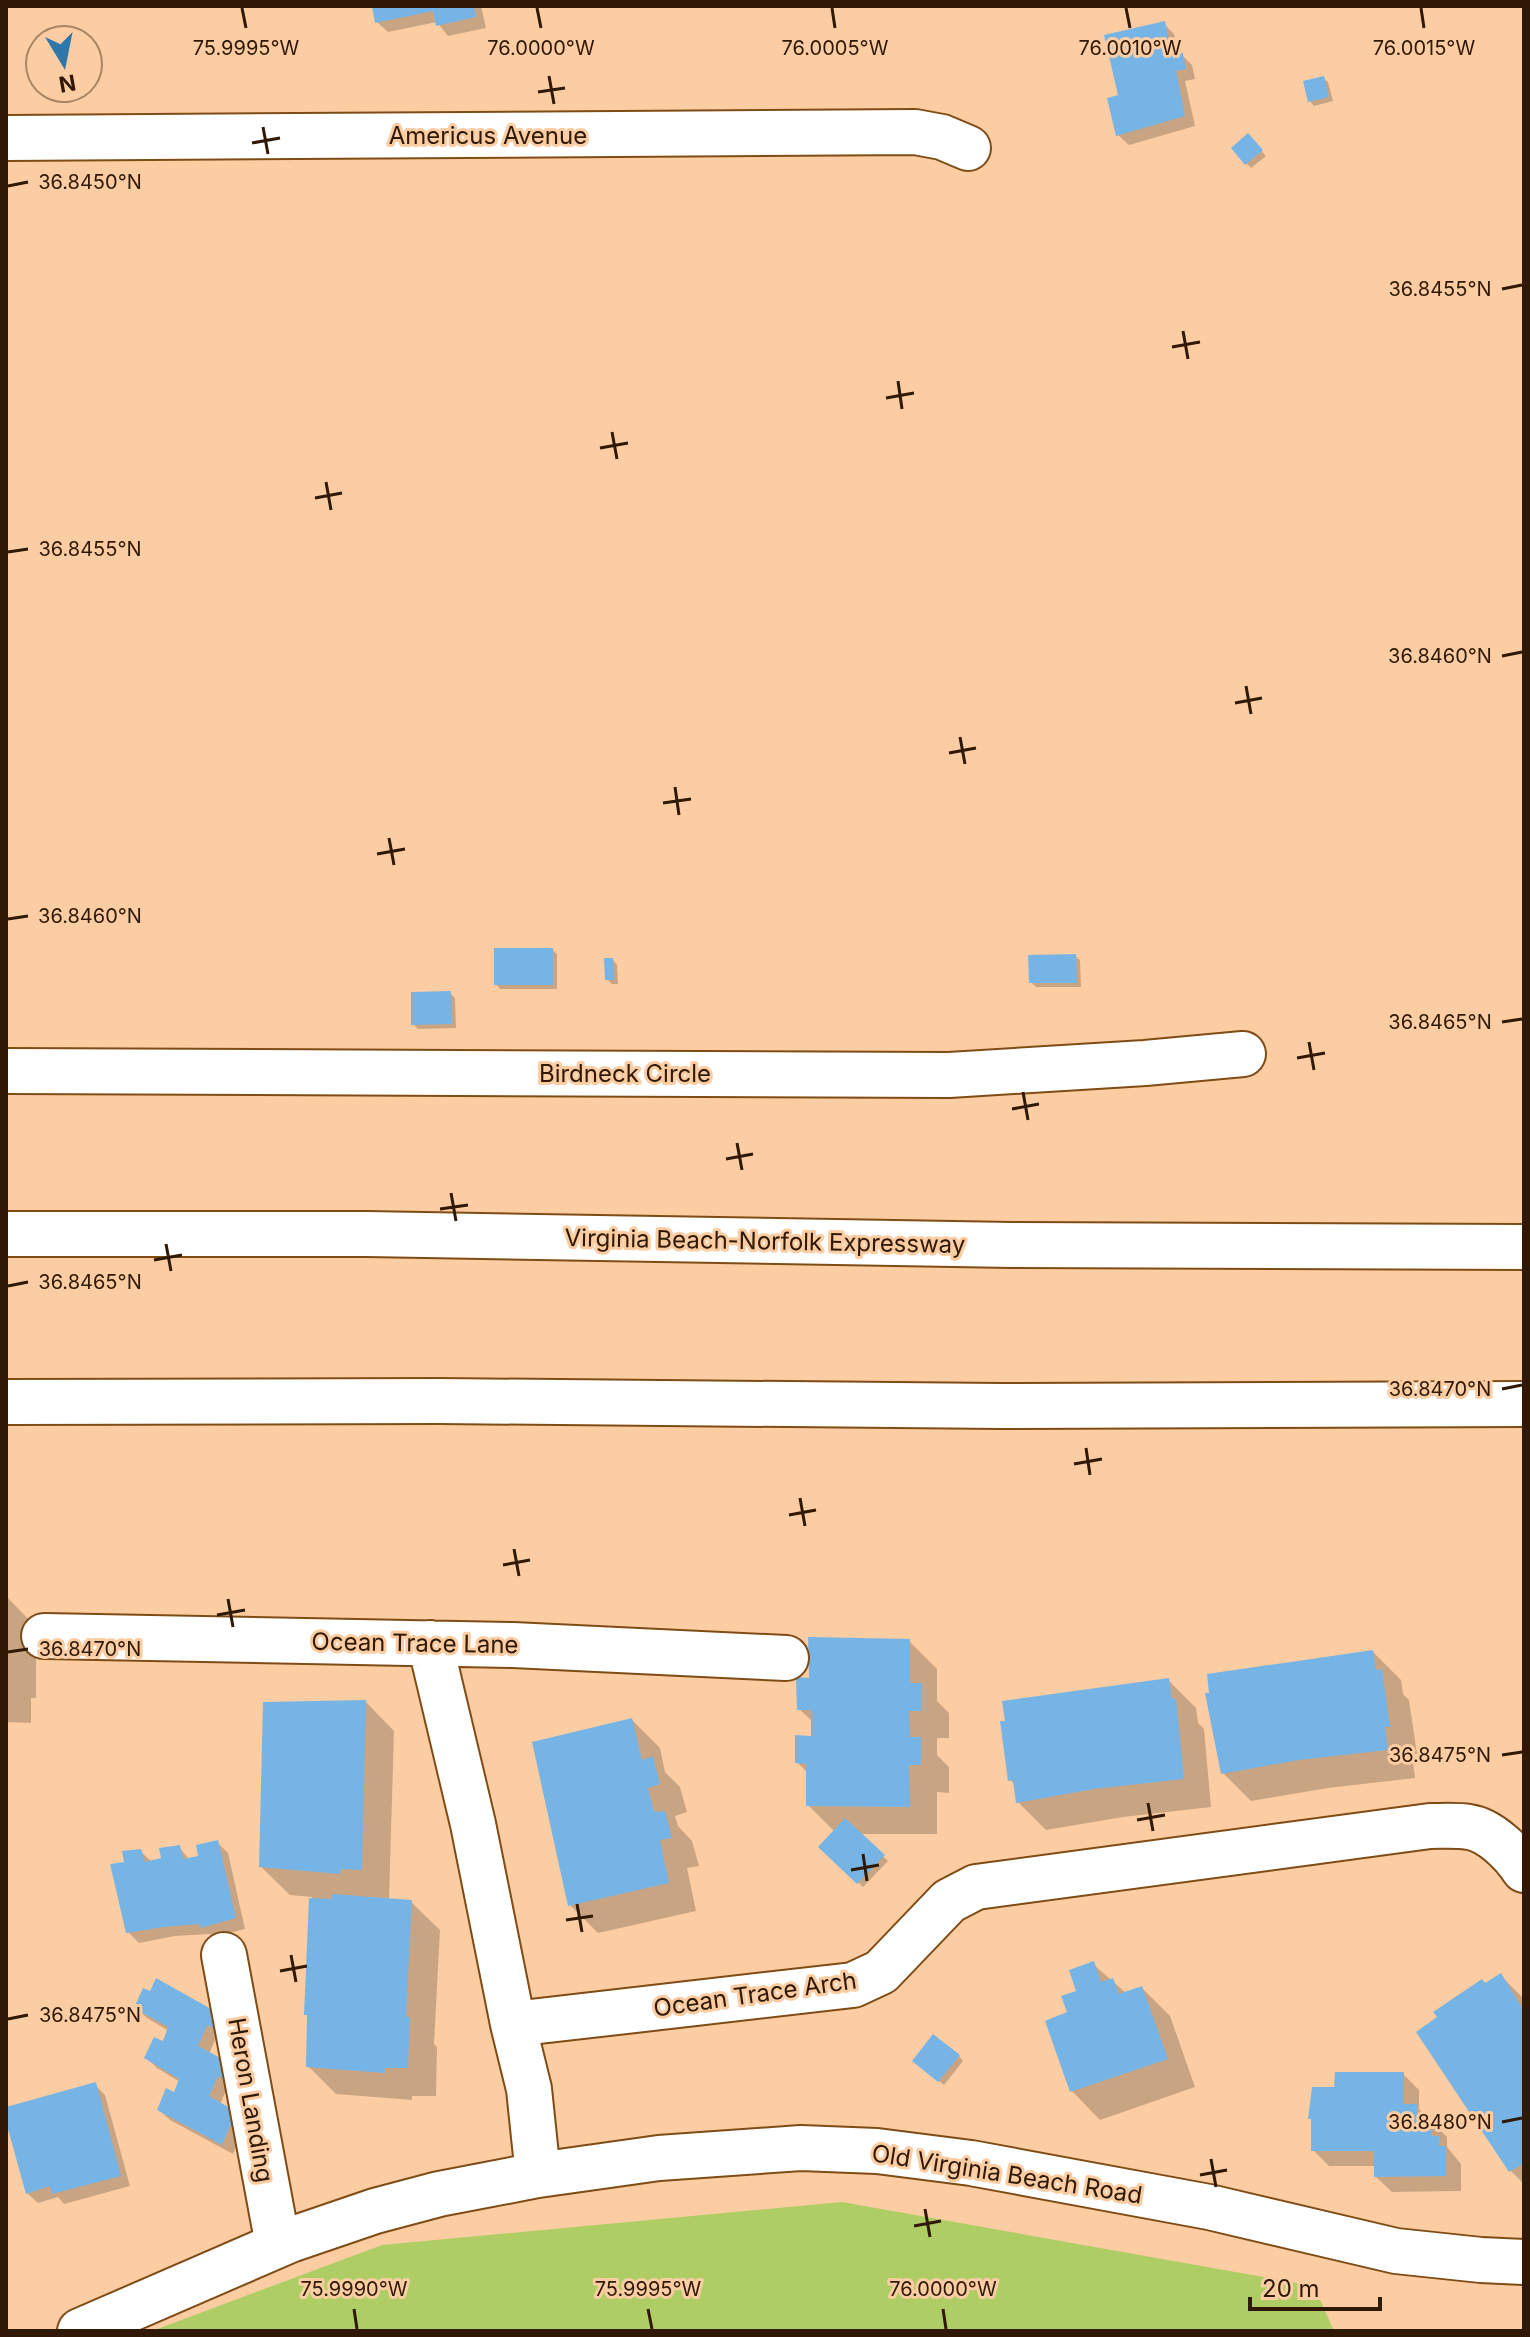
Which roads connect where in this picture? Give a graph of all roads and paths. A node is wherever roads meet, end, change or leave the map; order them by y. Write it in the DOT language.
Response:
graph roads {
  1 [pos="6,138"];
  2 [pos="968,148"];
  3 [pos="1243,1054"];
  4 [pos="6,1071"];
  5 [pos="6,1209"];
  6 [pos="6,1234"];
  7 [pos="367,1234"];
  8 [pos="1524,1247"];
  9 [pos="6,1402"];
  10 [pos="1524,1404"];
  11 [pos="44,1636"];
  12 [pos="430,1643"];
  13 [pos="786,1658"];
  14 [pos="1524,1870"];
  15 [pos="224,1955"];
  16 [pos="513,2024"];
  17 [pos="538,2175"];
  18 [pos="278,2245"];
  19 [pos="1524,2262"];
  20 [pos="80,2331"];
  1 -- 2 [label="main road, Americus Avenue"];
  3 -- 4 [label="main road, Birdneck Circle"];
  5 -- 7 [label="main road"];
  6 -- 7 [label="main road, Virginia Beach-Norfolk Expressway"];
  7 -- 8 [label="main road, Virginia Beach-Norfolk Expressway"];
  9 -- 10 [label="main road"];
  11 -- 12 [label="main road, Ocean Trace Lane"];
  12 -- 13 [label="main road, Ocean Trace Lane"];
  12 -- 16 [label="main road"];
  14 -- 16 [label="main road, Ocean Trace Arch"];
  15 -- 18 [label="main road, Heron Landing"];
  16 -- 17 [label="main road"];
  17 -- 18 [label="main road, Old Virginia Beach Road"];
  17 -- 19 [label="main road, Old Virginia Beach Road"];
  18 -- 20 [label="main road, Old Virginia Beach Road"];
}
